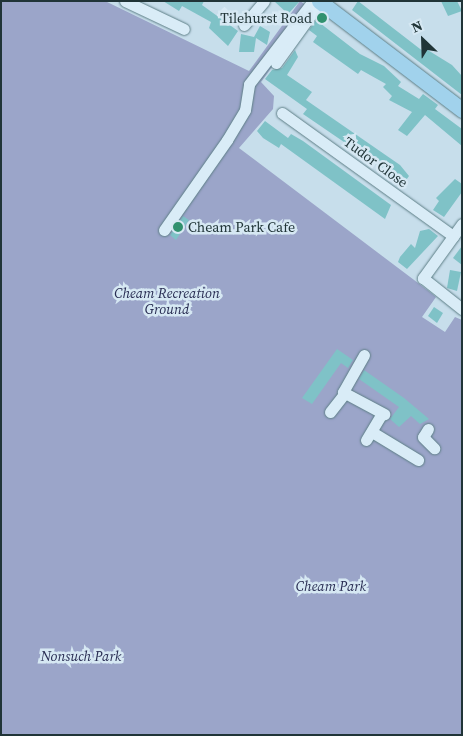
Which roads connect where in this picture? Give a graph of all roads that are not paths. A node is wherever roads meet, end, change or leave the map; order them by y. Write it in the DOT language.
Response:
graph roads {
  1 [pos="264,1"];
  2 [pos="128,2"];
  3 [pos="323,3"];
  4 [pos="244,25"];
  5 [pos="184,29"];
  6 [pos="276,63"];
  7 [pos="462,110"];
  8 [pos="282,113"];
  9 [pos="462,224"];
  10 [pos="164,230"];
  11 [pos="453,236"];
  12 [pos="462,309"];
  13 [pos="364,355"];
  14 [pos="344,394"];
  15 [pos="330,412"];
  16 [pos="434,448"];
  1 -- 4 [label="street"];
  2 -- 5 [label="street"];
  3 -- 6 [label="street"];
  3 -- 7 [label="main road"];
  3 -- 10 [label="street"];
  8 -- 11 [label="street, Tudor Close"];
  9 -- 11 [label="street"];
  11 -- 12 [label="street"];
  13 -- 14 [label="street"];
  14 -- 15 [label="street"];
  14 -- 16 [label="street"];
}
